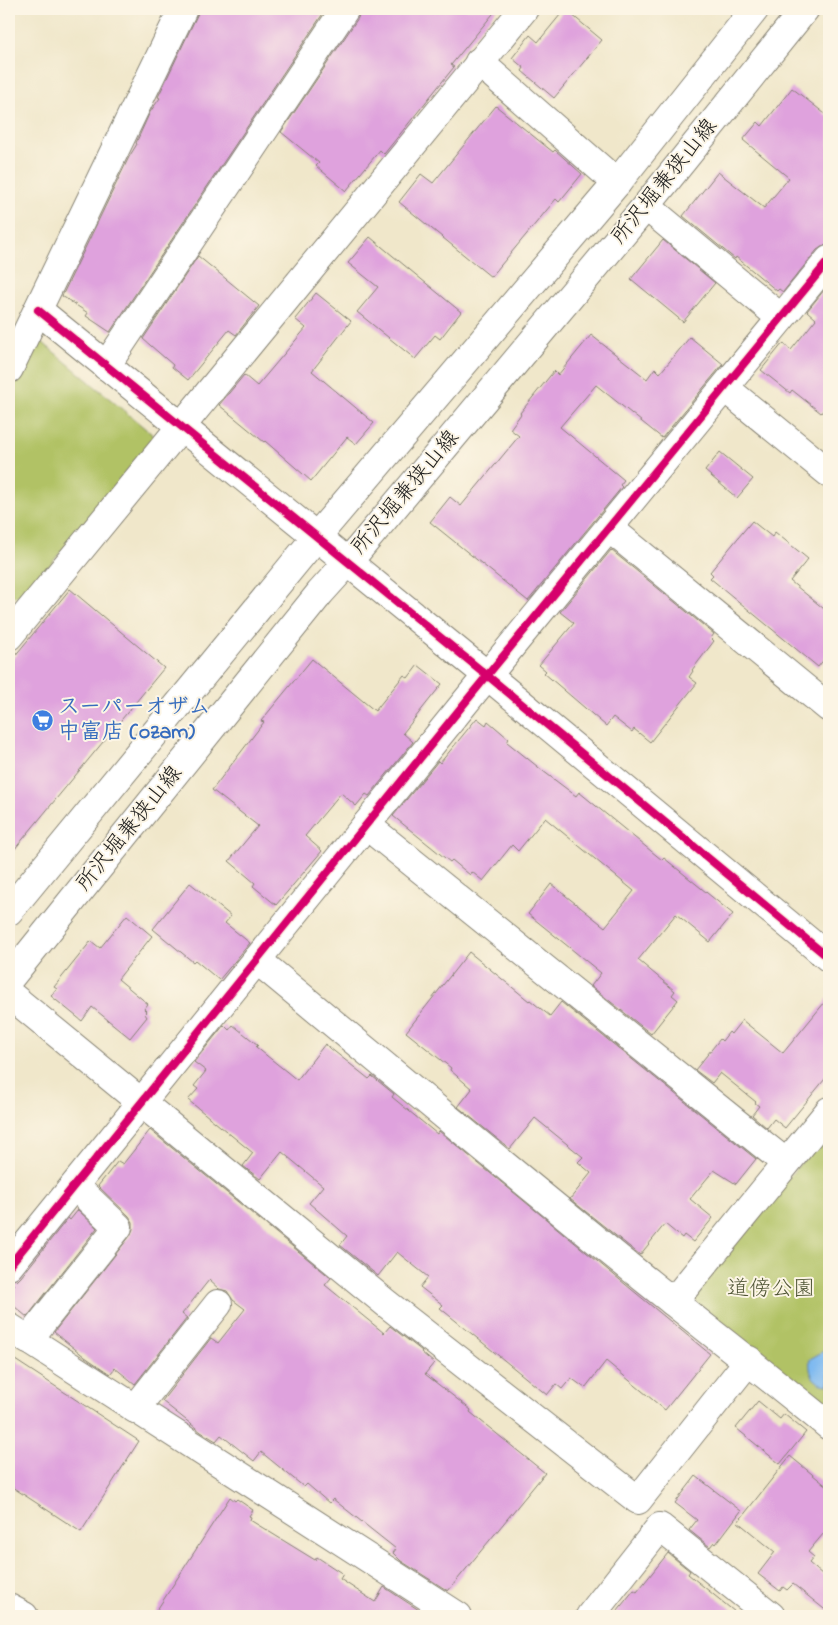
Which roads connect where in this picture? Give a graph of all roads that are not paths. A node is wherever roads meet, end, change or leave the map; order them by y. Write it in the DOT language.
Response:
graph roads {
  1 [pos="183,9"];
  2 [pos="345,9"];
  3 [pos="524,9"];
  4 [pos="755,9"];
  5 [pos="805,9"];
  6 [pos="479,62"];
  7 [pos="617,183"];
  8 [pos="646,206"];
  9 [pos="829,260"];
  10 [pos="38,310"];
  11 [pos="781,318"];
  12 [pos="106,366"];
  13 [pos="9,370"];
  14 [pos="724,388"];
  15 [pos="181,427"];
  16 [pos="829,473"];
  17 [pos="609,528"];
  18 [pos="317,536"];
  19 [pos="348,562"];
  20 [pos="17,607"];
  21 [pos="9,636"];
  22 [pos="488,676"];
  23 [pos="829,708"];
  24 [pos="366,825"];
  25 [pos="9,911"];
  26 [pos="829,958"];
  27 [pos="257,960"];
  28 [pos="9,979"];
  29 [pos="9,994"];
  30 [pos="142,1103"];
  31 [pos="829,1111"];
  32 [pos="786,1163"];
  33 [pos="75,1186"];
  34 [pos="9,1266"];
  35 [pos="673,1302"];
  36 [pos="218,1304"];
  37 [pos="19,1333"];
  38 [pos="749,1360"];
  39 [pos="135,1409"];
  40 [pos="829,1426"];
  41 [pos="9,1608"];
  42 [pos="24,1616"];
  43 [pos="458,1616"];
  44 [pos="590,1616"];
  45 [pos="770,1616"];
  1 -- 10 [label="street"];
  2 -- 12 [label="street"];
  3 -- 6 [label="street"];
  4 -- 7 [label="street, 所沢堀兼狭山線"];
  5 -- 8 [label="street, 所沢堀兼狭山線"];
  6 -- 7 [label="street"];
  6 -- 15 [label="street"];
  7 -- 18 [label="street, 所沢堀兼狭山線"];
  8 -- 11 [label="street"];
  8 -- 19 [label="street, 所沢堀兼狭山線"];
  9 -- 11 [label="street"];
  10 -- 12 [label="street"];
  10 -- 13 [label="street"];
  11 -- 14 [label="street"];
  12 -- 15 [label="street"];
  14 -- 16 [label="street"];
  14 -- 17 [label="street"];
  15 -- 18 [label="street"];
  15 -- 20 [label="street"];
  17 -- 22 [label="street"];
  17 -- 23 [label="street"];
  18 -- 19 [label="street"];
  18 -- 25 [label="street, 所沢堀兼狭山線"];
  19 -- 22 [label="street"];
  19 -- 28 [label="street, 所沢堀兼狭山線"];
  20 -- 21 [label="street"];
  22 -- 24 [label="street"];
  22 -- 26 [label="street"];
  24 -- 27 [label="street"];
  24 -- 32 [label="street"];
  27 -- 30 [label="street"];
  27 -- 35 [label="street"];
  29 -- 30 [label="street"];
  30 -- 33 [label="street"];
  30 -- 38 [label="street"];
  31 -- 32 [label="street"];
  32 -- 35 [label="street"];
  33 -- 34 [label="street"];
  33 -- 37 [label="street"];
  35 -- 38 [label="street"];
  36 -- 39 [label="street"];
  37 -- 39 [label="street"];
  38 -- 40 [label="street"];
  39 -- 43 [label="street"];
  41 -- 42 [label="street"];
  44 -- 45 [label="street"];
}
